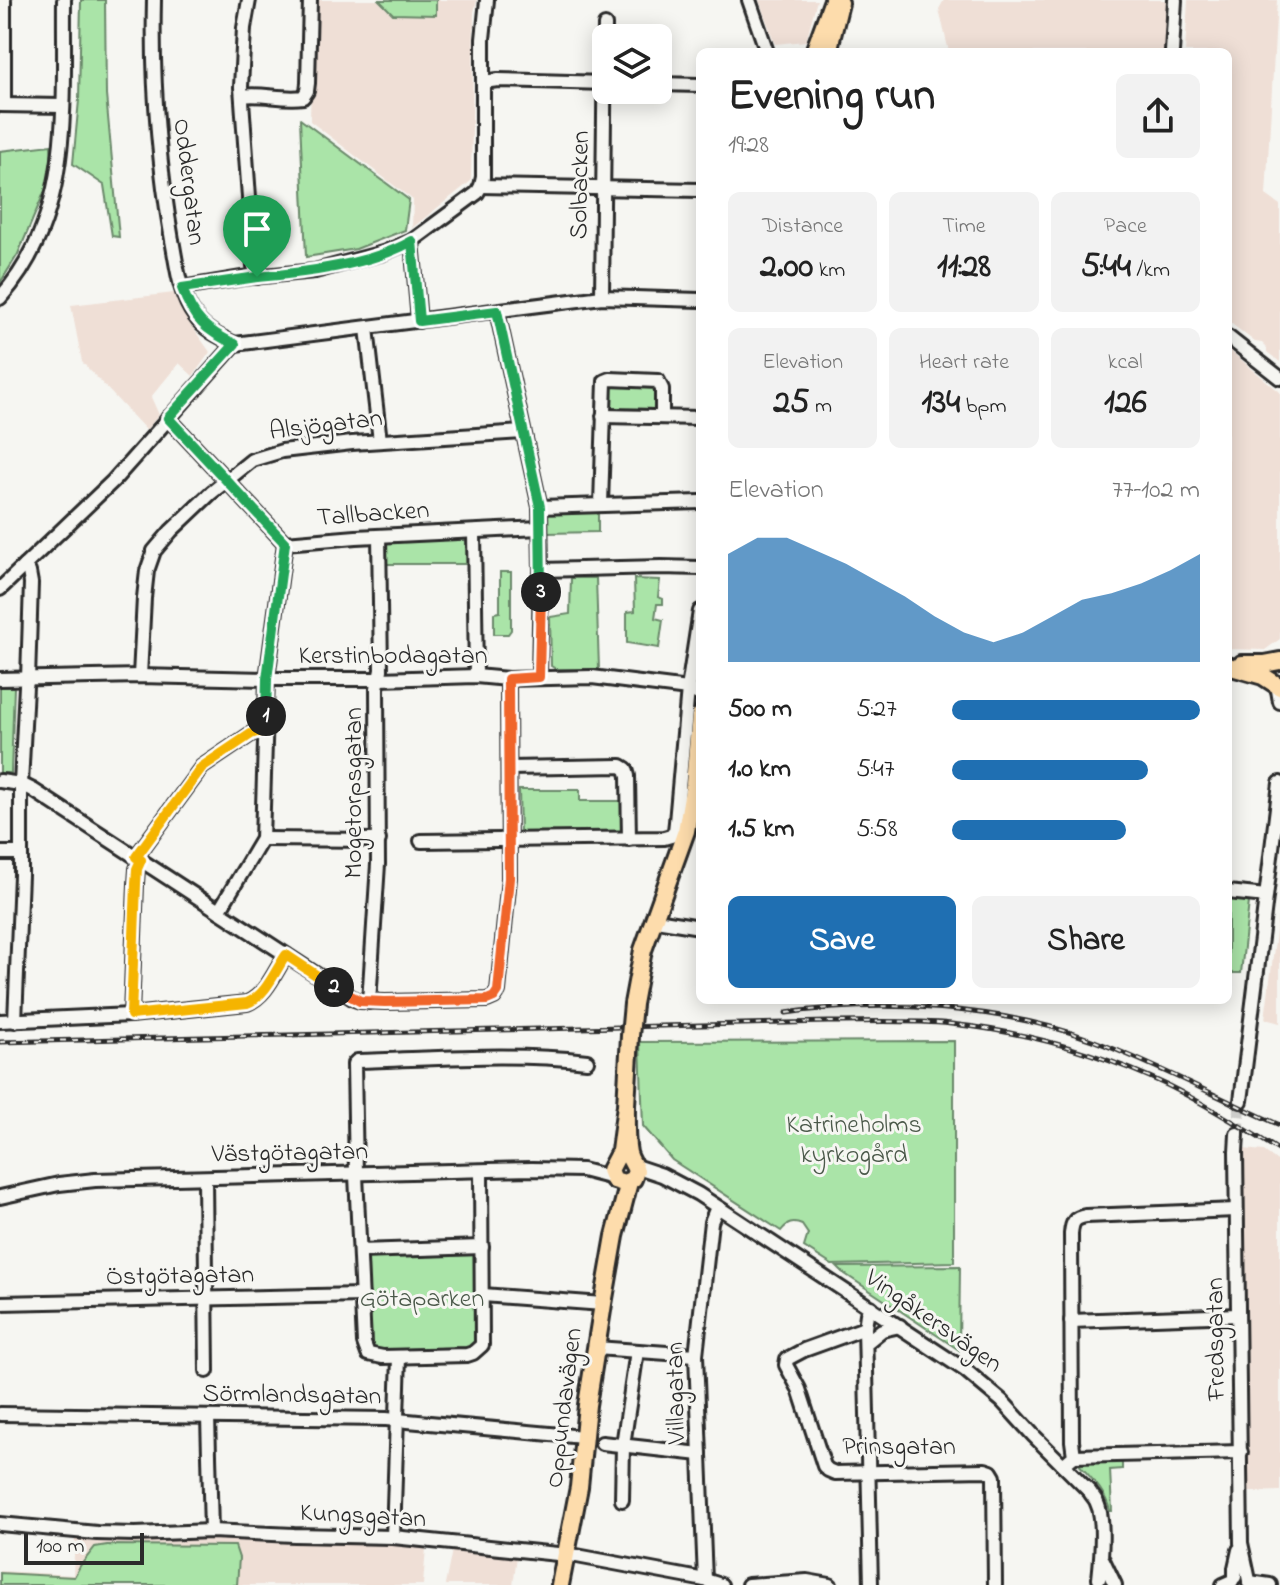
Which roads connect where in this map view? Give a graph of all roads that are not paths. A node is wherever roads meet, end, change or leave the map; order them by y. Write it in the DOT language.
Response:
graph roads {
  1 [pos="4,0"];
  2 [pos="64,0"];
  3 [pos="154,0"];
  4 [pos="249,0"];
  5 [pos="310,0"];
  6 [pos="487,0"];
  7 [pos="749,0"];
  8 [pos="833,0"];
  9 [pos="841,0"];
  10 [pos="1175,0"];
  11 [pos="766,48"];
  12 [pos="815,48"];
  13 [pos="829,48"];
  14 [pos="1172,48"];
  15 [pos="483,82"];
  16 [pos="592,83"];
  17 [pos="672,84"];
  18 [pos="696,85"];
  19 [pos="242,96"];
  20 [pos="605,104"];
  21 [pos="2,105"];
  22 [pos="63,106"];
  23 [pos="481,186"];
  24 [pos="603,188"];
  25 [pos="696,190"];
  26 [pos="412,241"];
  27 [pos="257,277"];
  28 [pos="182,288"];
  29 [pos="602,297"];
  30 [pos="0,298"];
  31 [pos="696,300"];
  32 [pos="497,311"];
  33 [pos="419,321"];
  34 [pos="367,328"];
  35 [pos="1232,340"];
  36 [pos="235,344"];
  37 [pos="1280,378"];
  38 [pos="603,416"];
  39 [pos="662,417"];
  40 [pos="168,418"];
  41 [pos="696,418"];
  42 [pos="523,432"];
  43 [pos="380,441"];
  44 [pos="227,480"];
  45 [pos="696,502"];
  46 [pos="601,504"];
  47 [pos="540,507"];
  48 [pos="540,528"];
  49 [pos="474,532"];
  50 [pos="379,536"];
  51 [pos="285,543"];
  52 [pos="24,566"];
  53 [pos="696,568"];
  54 [pos="541,570"];
  55 [pos="0,589"];
  56 [pos="1280,661"];
  57 [pos="696,665"];
  58 [pos="1232,665"];
  59 [pos="1232,666"];
  60 [pos="140,676"];
  61 [pos="476,676"];
  62 [pos="539,677"];
  63 [pos="0,679"];
  64 [pos="28,679"];
  65 [pos="267,679"];
  66 [pos="380,679"];
  67 [pos="508,679"];
  68 [pos="1278,685"];
  69 [pos="694,692"];
  70 [pos="1280,702"];
  71 [pos="266,732"];
  72 [pos="696,756"];
  73 [pos="509,768"];
  74 [pos="0,781"];
  75 [pos="1280,783"];
  76 [pos="21,784"];
  77 [pos="696,819"];
  78 [pos="262,839"];
  79 [pos="629,839"];
  80 [pos="379,840"];
  81 [pos="421,841"];
  82 [pos="509,841"];
  83 [pos="0,853"];
  84 [pos="21,853"];
  85 [pos="139,858"];
  86 [pos="1232,892"];
  87 [pos="1266,896"];
  88 [pos="219,911"];
  89 [pos="656,920"];
  90 [pos="696,926"];
  91 [pos="286,955"];
  92 [pos="369,1002"];
  93 [pos="131,1015"];
  94 [pos="0,1021"];
  95 [pos="15,1021"];
  96 [pos="587,1061"];
  97 [pos="1241,1101"];
  98 [pos="1237,1134"];
  99 [pos="481,1171"];
  100 [pos="623,1171"];
  101 [pos="356,1175"];
  102 [pos="205,1178"];
  103 [pos="0,1197"];
  104 [pos="717,1207"];
  105 [pos="1236,1210"];
  106 [pos="482,1247"];
  107 [pos="360,1251"];
  108 [pos="362,1295"];
  109 [pos="483,1295"];
  110 [pos="206,1298"];
  111 [pos="0,1303"];
  112 [pos="603,1304"];
  113 [pos="871,1307"];
  114 [pos="1238,1315"];
  115 [pos="1071,1321"];
  116 [pos="900,1326"];
  117 [pos="865,1328"];
  118 [pos="866,1343"];
  119 [pos="596,1348"];
  120 [pos="637,1351"];
  121 [pos="696,1355"];
  122 [pos="399,1357"];
  123 [pos="207,1371"];
  124 [pos="0,1414"];
  125 [pos="208,1417"];
  126 [pos="398,1420"];
  127 [pos="583,1437"];
  128 [pos="602,1443"];
  129 [pos="623,1445"];
  130 [pos="1241,1452"];
  131 [pos="700,1454"];
  132 [pos="1074,1456"];
  133 [pos="1063,1465"];
  134 [pos="869,1472"];
  135 [pos="622,1500"];
  136 [pos="0,1524"];
  137 [pos="211,1531"];
  138 [pos="393,1537"];
  139 [pos="566,1556"];
  140 [pos="705,1580"];
  141 [pos="1238,1582"];
  142 [pos="1105,1583"];
  143 [pos="560,1585"];
  144 [pos="721,1585"];
  145 [pos="748,1585"];
  146 [pos="830,1585"];
  147 [pos="871,1585"];
  148 [pos="995,1585"];
  149 [pos="1270,1585"];
  1 -- 21 [label="street"];
  2 -- 22 [label="street"];
  3 -- 28 [label="street, Oddergatan"];
  4 -- 19 [label="street"];
  5 -- 19 [label="street"];
  6 -- 15 [label="street"];
  7 -- 11 [label="street"];
  8 -- 12 [label="main road"];
  9 -- 13 [label="main road"];
  10 -- 14 [label="street"];
  15 -- 16 [label="street"];
  15 -- 23 [label="street"];
  17 -- 18 [label="street"];
  19 -- 27 [label="street"];
  20 -- 24 [label="street, Solbacken"];
  21 -- 22 [label="street"];
  22 -- 30 [label="street"];
  23 -- 24 [label="street"];
  23 -- 26 [label="street"];
  24 -- 25 [label="street"];
  24 -- 29 [label="street, Solbacken"];
  26 -- 27 [label="street"];
  26 -- 33 [label="street"];
  27 -- 28 [label="street"];
  28 -- 36 [label="street, Oddergatan"];
  29 -- 31 [label="street"];
  29 -- 32 [label="street"];
  32 -- 33 [label="street"];
  32 -- 42 [label="street"];
  33 -- 34 [label="street"];
  34 -- 36 [label="street"];
  34 -- 43 [label="street"];
  35 -- 37 [label="street"];
  36 -- 40 [label="street"];
  38 -- 39 [label="street"];
  38 -- 39 [label="street"];
  38 -- 46 [label="street"];
  39 -- 41 [label="street"];
  40 -- 44 [label="street, Tallbacken"];
  40 -- 52 [label="street"];
  42 -- 43 [label="street, Alsjögatan"];
  42 -- 47 [label="street"];
  43 -- 44 [label="street, Alsjögatan"];
  44 -- 51 [label="street, Tallbacken"];
  44 -- 60 [label="street, Alsjögatan"];
  45 -- 46 [label="street"];
  46 -- 47 [label="street"];
  47 -- 48 [label="street"];
  48 -- 49 [label="street, Tallbacken"];
  48 -- 54 [label="street"];
  49 -- 50 [label="street, Tallbacken"];
  49 -- 61 [label="street"];
  50 -- 51 [label="street, Tallbacken"];
  50 -- 66 [label="street, Mogetorpsgatan"];
  51 -- 65 [label="street"];
  52 -- 55 [label="street"];
  52 -- 64 [label="street"];
  53 -- 54 [label="street"];
  54 -- 62 [label="street"];
  56 -- 58 [label="main road"];
  56 -- 68 [label="main road"];
  57 -- 69 [label="street"];
  59 -- 68 [label="main road"];
  60 -- 64 [label="street, Kerstinbodagatan"];
  60 -- 65 [label="street, Kerstinbodagatan"];
  61 -- 66 [label="street, Kerstinbodagatan"];
  61 -- 67 [label="street, Kerstinbodagatan"];
  62 -- 67 [label="street, Kerstinbodagatan"];
  62 -- 69 [label="street, Kerstinbodagatan"];
  63 -- 64 [label="street, Kerstinbodagatan"];
  64 -- 76 [label="street"];
  65 -- 66 [label="street, Kerstinbodagatan"];
  65 -- 71 [label="street"];
  66 -- 80 [label="street, Mogetorpsgatan"];
  67 -- 73 [label="street"];
  68 -- 70 [label="street"];
  69 -- 79 [label="street"];
  71 -- 78 [label="street"];
  71 -- 85 [label="street"];
  72 -- 89 [label="main road"];
  73 -- 79 [label="street"];
  73 -- 82 [label="street"];
  74 -- 76 [label="street"];
  75 -- 87 [label="street"];
  76 -- 84 [label="street"];
  76 -- 85 [label="street"];
  77 -- 89 [label="main road"];
  78 -- 80 [label="street"];
  78 -- 88 [label="street"];
  79 -- 82 [label="street"];
  80 -- 92 [label="street, Mogetorpsgatan"];
  81 -- 82 [label="street"];
  82 -- 92 [label="street"];
  83 -- 84 [label="street"];
  84 -- 95 [label="street"];
  85 -- 88 [label="street"];
  85 -- 93 [label="street"];
  86 -- 87 [label="street"];
  87 -- 97 [label="street"];
  88 -- 91 [label="street"];
  89 -- 90 [label="street"];
  89 -- 100 [label="main road, bridge"];
  91 -- 92 [label="street"];
  91 -- 93 [label="street"];
  93 -- 95 [label="street"];
  94 -- 95 [label="street"];
  96 -- 101 [label="street"];
  98 -- 105 [label="street, Fredsgatan"];
  99 -- 100 [label="street, Västgötagatan"];
  99 -- 101 [label="street, Västgötagatan"];
  99 -- 106 [label="street"];
  100 -- 104 [label="street, Vingåkersvägen"];
  100 -- 112 [label="main road, Oppundavägen"];
  101 -- 102 [label="street, Västgötagatan"];
  101 -- 107 [label="street"];
  102 -- 103 [label="street, Västgötagatan"];
  102 -- 110 [label="street"];
  104 -- 113 [label="street, Vingåkersvägen"];
  104 -- 121 [label="street, Villagatan"];
  105 -- 114 [label="street, Fredsgatan"];
  105 -- 115 [label="street"];
  106 -- 107 [label="street"];
  106 -- 109 [label="street"];
  107 -- 108 [label="street"];
  108 -- 110 [label="street, Östgötagatan"];
  108 -- 122 [label="street"];
  109 -- 112 [label="street"];
  109 -- 122 [label="street"];
  110 -- 111 [label="street, Östgötagatan"];
  110 -- 123 [label="street"];
  112 -- 119 [label="main road, Oppundavägen"];
  113 -- 116 [label="street, Vingåkersvägen"];
  113 -- 117 [label="street"];
  114 -- 115 [label="street"];
  114 -- 130 [label="street, Fredsgatan"];
  115 -- 132 [label="street"];
  116 -- 118 [label="street"];
  116 -- 133 [label="street, Vingåkersvägen"];
  117 -- 118 [label="street"];
  117 -- 134 [label="street, Prinsgatan"];
  118 -- 134 [label="street"];
  119 -- 120 [label="street"];
  119 -- 127 [label="main road, Oppundavägen"];
  120 -- 121 [label="street"];
  120 -- 129 [label="street"];
  121 -- 131 [label="street, Villagatan"];
  122 -- 126 [label="street"];
  124 -- 125 [label="street, Sörmlandsgatan"];
  125 -- 126 [label="street, Sörmlandsgatan"];
  125 -- 137 [label="street"];
  126 -- 127 [label="street, Sörmlandsgatan"];
  126 -- 138 [label="street"];
  127 -- 139 [label="main road, Oppundavägen"];
  128 -- 129 [label="street"];
  129 -- 131 [label="street"];
  129 -- 135 [label="street"];
  130 -- 132 [label="street"];
  130 -- 141 [label="street, Fredsgatan"];
  131 -- 140 [label="street, Villagatan"];
  132 -- 133 [label="street"];
  133 -- 142 [label="street, Vingåkersvägen"];
  134 -- 147 [label="street"];
  134 -- 148 [label="street, Prinsgatan"];
  136 -- 137 [label="street, Kungsgatan"];
  137 -- 138 [label="street, Kungsgatan"];
  138 -- 139 [label="street, Kungsgatan"];
  139 -- 140 [label="street, Kungsgatan"];
  139 -- 143 [label="main road, Oppundavägen"];
  140 -- 144 [label="street, Kungsgatan"];
  141 -- 149 [label="street"];
  145 -- 146 [label="street"];
}
